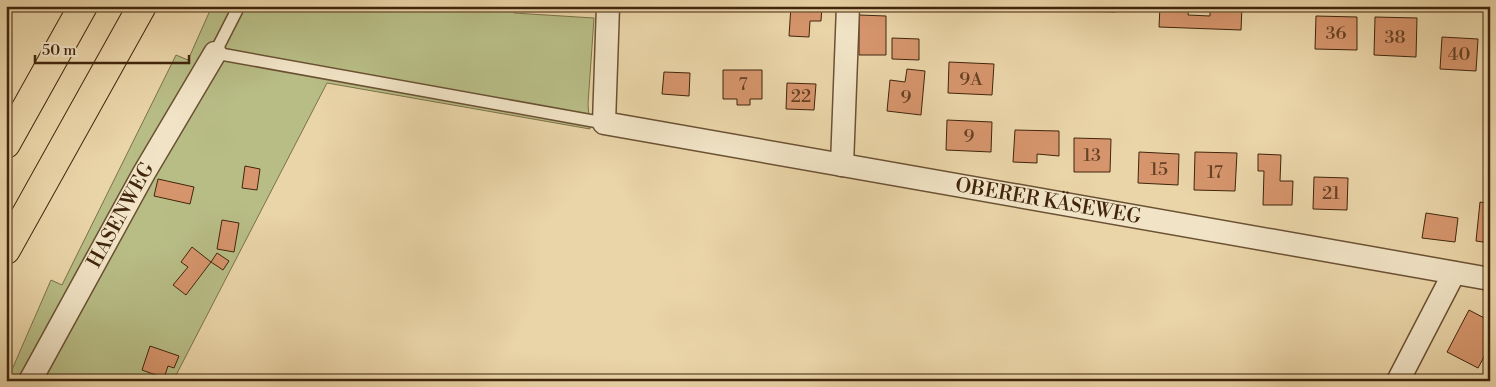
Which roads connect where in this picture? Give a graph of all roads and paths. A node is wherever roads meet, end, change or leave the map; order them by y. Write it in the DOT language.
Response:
graph roads {
  1 [pos="83,6"];
  2 [pos="142,6"];
  3 [pos="239,6"];
  4 [pos="608,6"];
  5 [pos="848,6"];
  6 [pos="215,53"];
  7 [pos="604,124"];
  8 [pos="6,144"];
  9 [pos="842,165"];
  10 [pos="6,250"];
  11 [pos="1454,273"];
  12 [pos="1490,278"];
  13 [pos="30,381"];
  14 [pos="1398,381"];
  1 -- 8 [label="highway"];
  2 -- 10 [label="highway"];
  3 -- 6 [label="lane"];
  4 -- 7 [label="street"];
  5 -- 9 [label="street"];
  6 -- 7 [label="lane"];
  6 -- 13 [label="street, HASENWEG"];
  7 -- 9 [label="street, OBERER KÄSEWEG"];
  9 -- 11 [label="street, OBERER KÄSEWEG"];
  11 -- 12 [label="street, OBERER KÄSEWEG"];
  11 -- 14 [label="street"];
}
